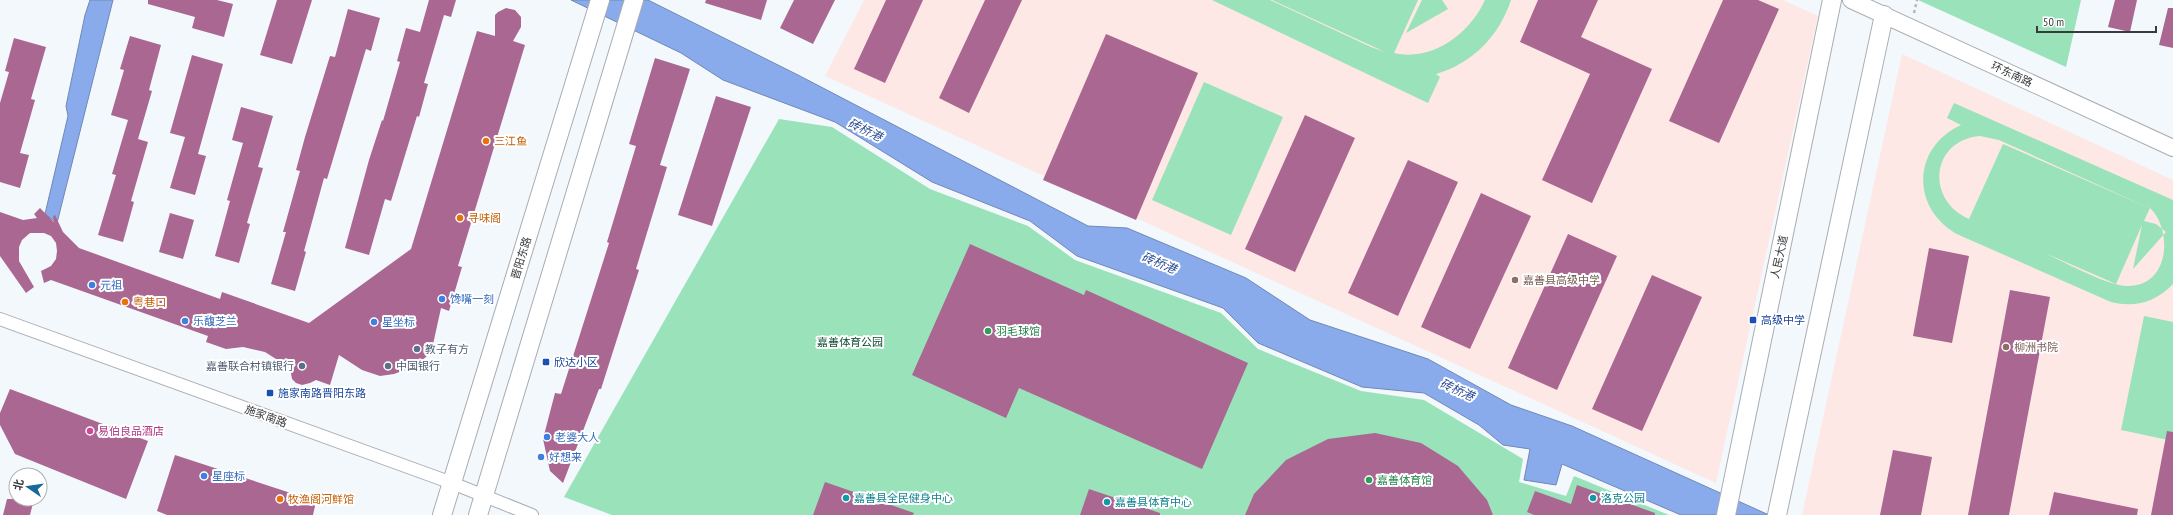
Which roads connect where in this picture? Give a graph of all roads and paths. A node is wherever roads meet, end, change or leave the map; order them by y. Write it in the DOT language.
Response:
graph roads {
  1 [pos="600,0"];
  2 [pos="634,0"];
  3 [pos="1832,0"];
  4 [pos="1851,0"];
  5 [pos="1884,15"];
  6 [pos="2173,148"];
  7 [pos="0,319"];
  8 [pos="452,483"];
  9 [pos="484,497"];
  10 [pos="442,515"];
  11 [pos="478,515"];
  12 [pos="532,515"];
  13 [pos="1726,515"];
  14 [pos="1777,515"];
  1 -- 8 [label="main road, 晋阳东路"];
  2 -- 9 [label="main road"];
  3 -- 13 [label="main road, 人民大道"];
  4 -- 5 [label="street, 环东南路"];
  5 -- 6 [label="street, 环东南路"];
  5 -- 14 [label="main road"];
  7 -- 8 [label="street, 施家南路"];
  8 -- 9 [label="street, 施家南路"];
  8 -- 10 [label="main road, 晋阳东路"];
  9 -- 11 [label="main road"];
  9 -- 12 [label="street, 施家南路"];
}
